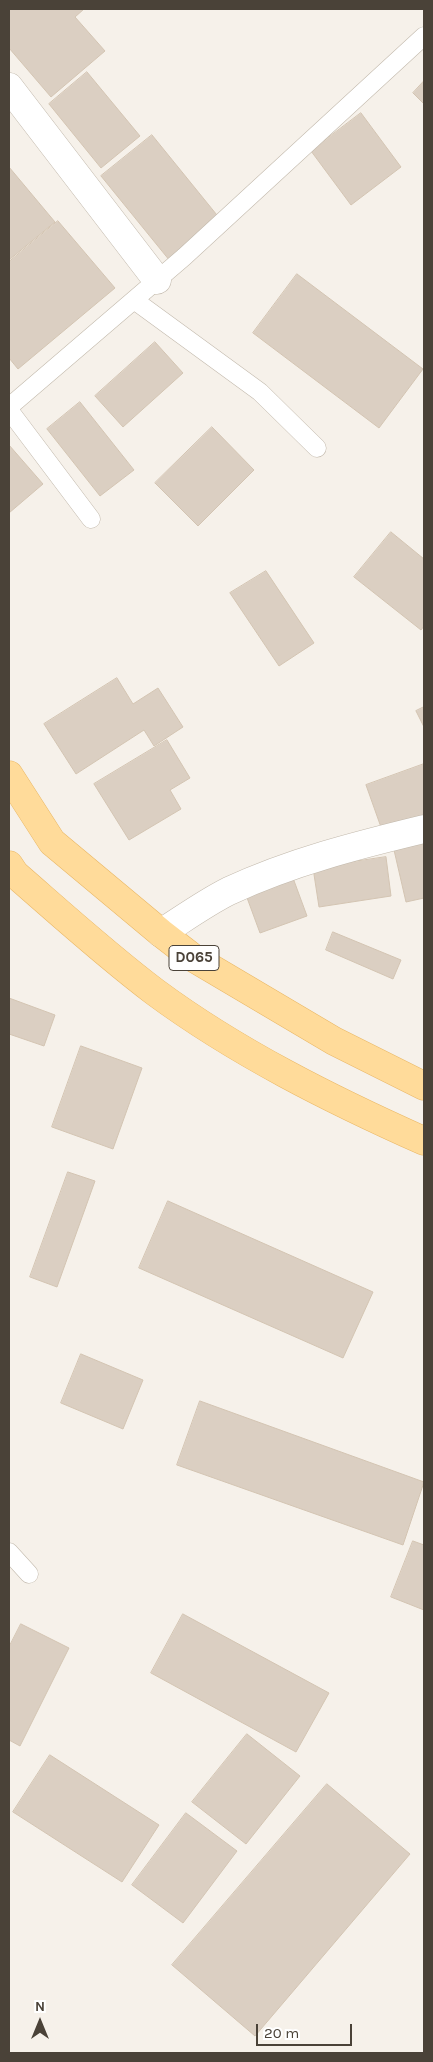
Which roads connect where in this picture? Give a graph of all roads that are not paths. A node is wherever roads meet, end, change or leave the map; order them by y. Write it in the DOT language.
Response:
graph roads {
  1 [pos="424,36"];
  2 [pos="9,87"];
  3 [pos="157,280"];
  4 [pos="134,300"];
  5 [pos="9,409"];
  6 [pos="317,448"];
  7 [pos="91,519"];
  8 [pos="9,775"];
  9 [pos="424,829"];
  10 [pos="9,865"];
  11 [pos="161,933"];
  12 [pos="424,1086"];
  13 [pos="424,1141"];
  14 [pos="9,1552"];
  15 [pos="29,1574"];
  1 -- 3 [label="lane"];
  2 -- 3 [label="street"];
  3 -- 4 [label="lane"];
  4 -- 5 [label="lane"];
  4 -- 6 [label="lane"];
  5 -- 7 [label="lane"];
  8 -- 11 [label="main road, D065"];
  9 -- 11 [label="street"];
  10 -- 13 [label="main road"];
  11 -- 12 [label="main road, D065"];
  14 -- 15 [label="lane"];
}
